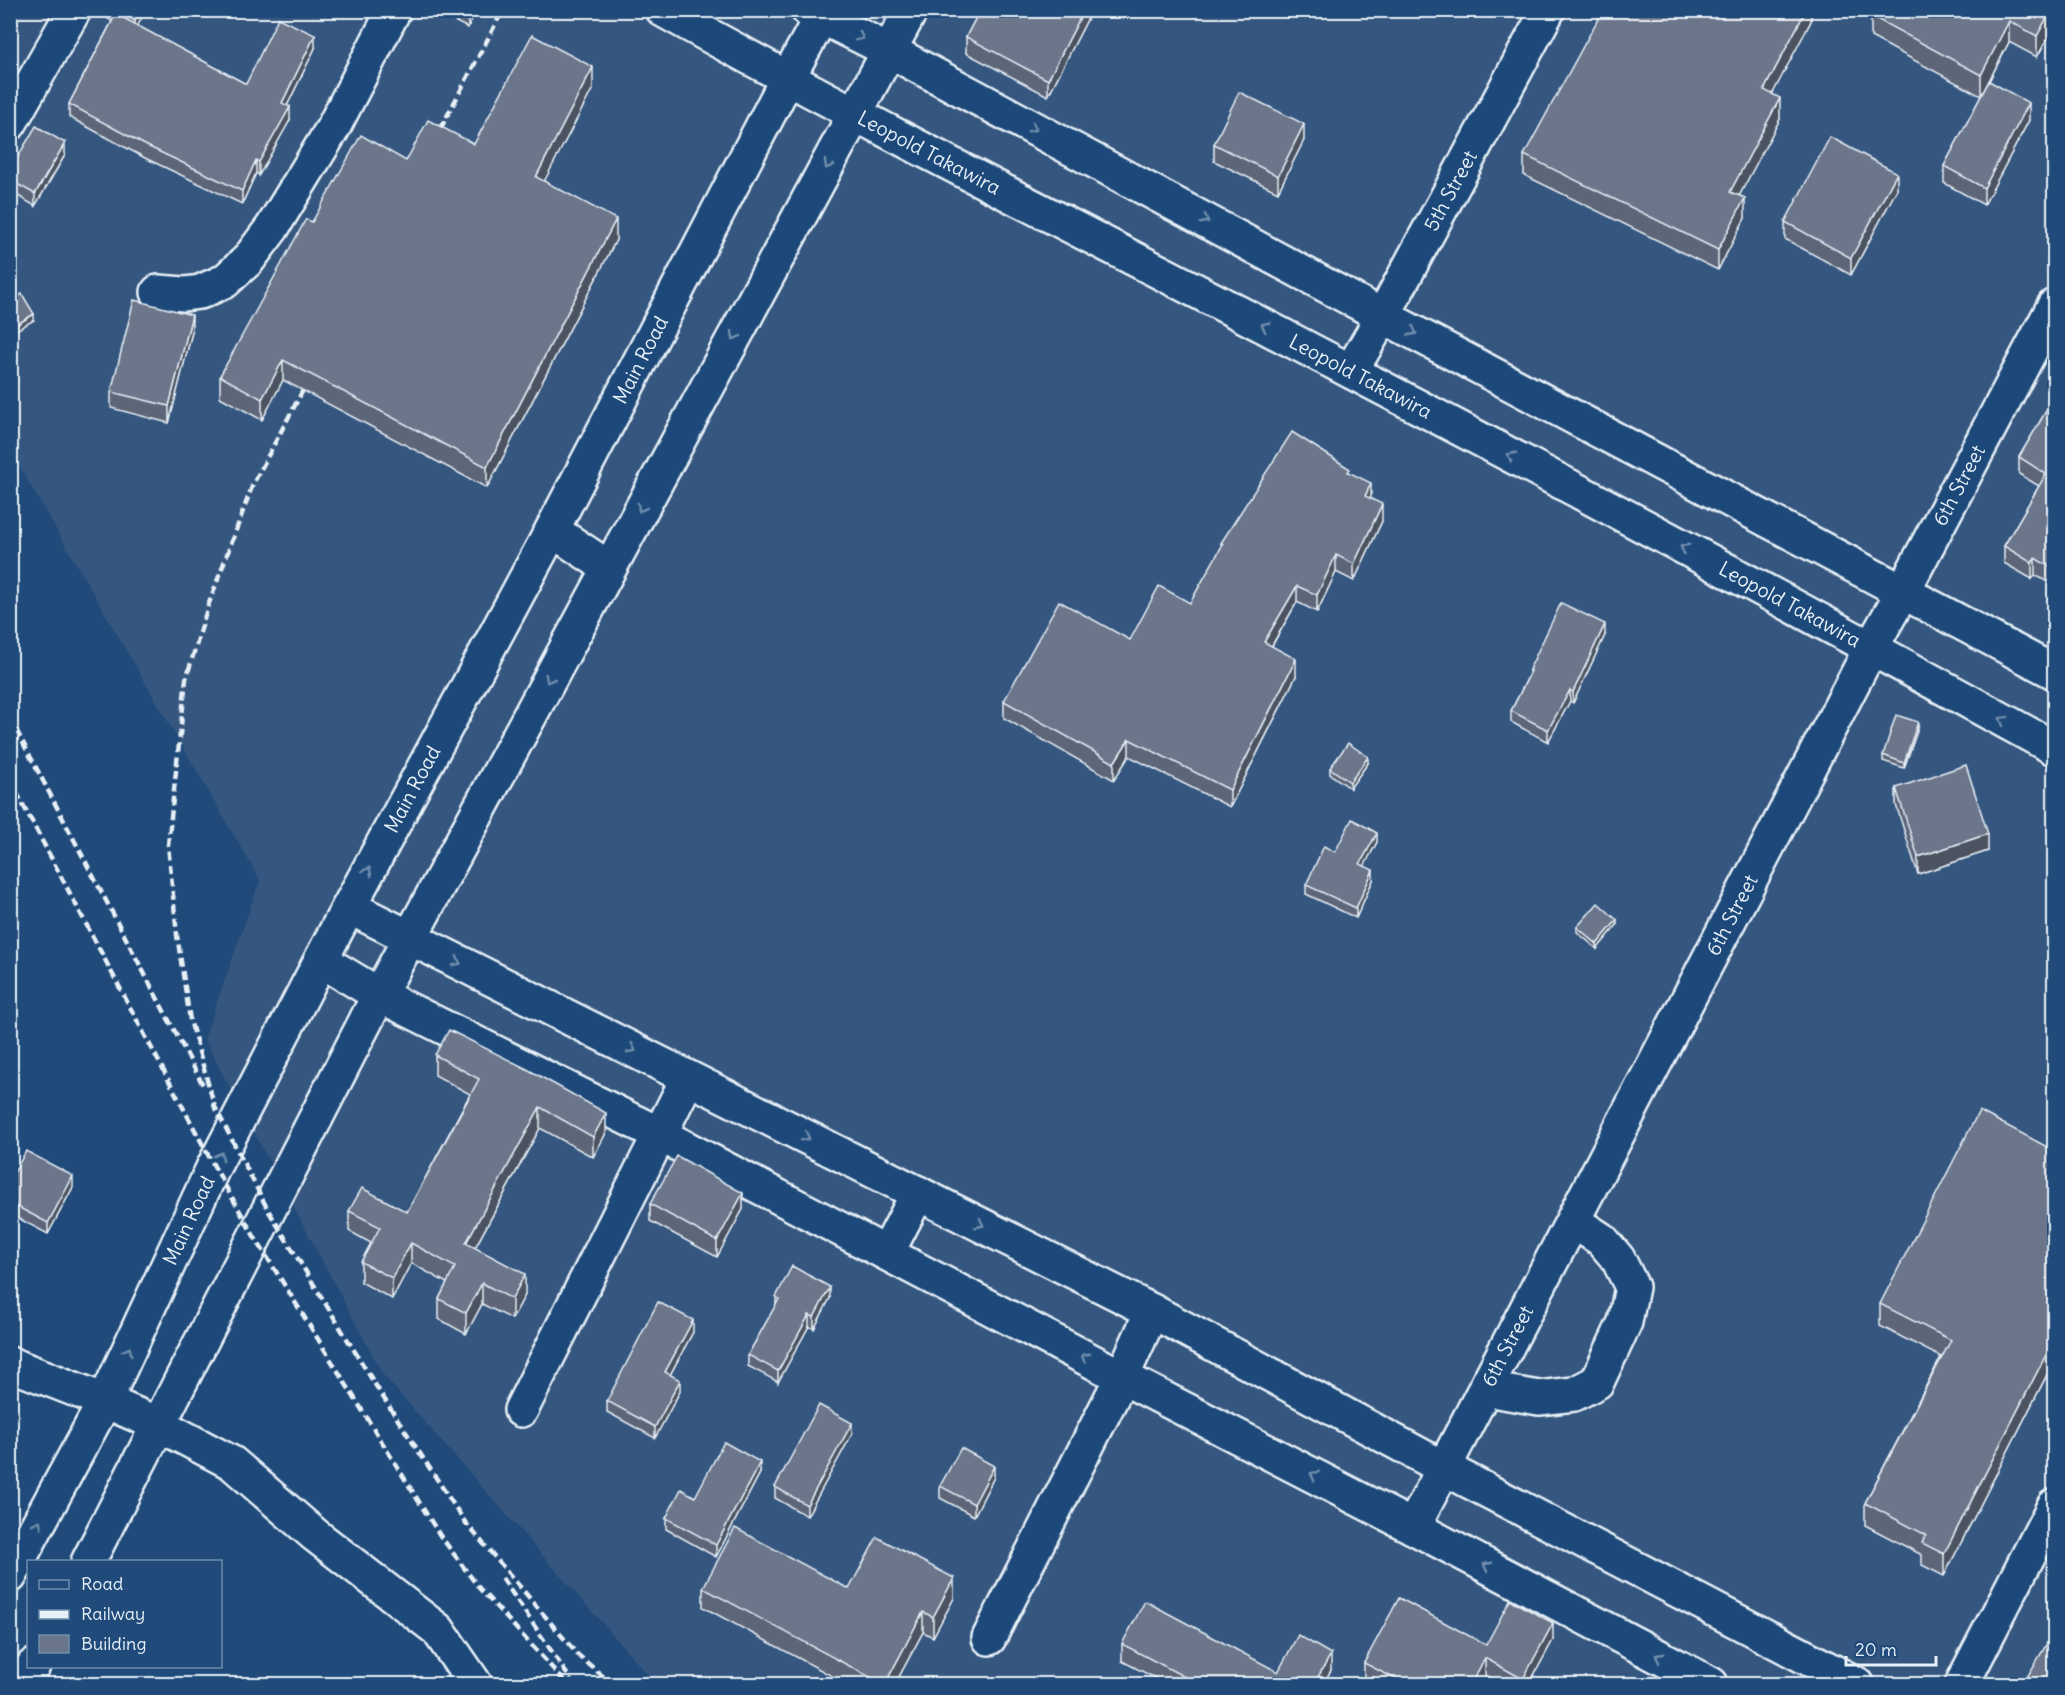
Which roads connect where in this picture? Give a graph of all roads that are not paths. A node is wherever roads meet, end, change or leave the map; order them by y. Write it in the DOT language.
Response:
graph roads {
  1 [pos="74,10"];
  2 [pos="394,10"];
  3 [pos="663,10"];
  4 [pos="911,10"];
  5 [pos="1548,10"];
  6 [pos="818,13"];
  7 [pos="890,51"];
  8 [pos="787,79"];
  9 [pos="856,114"];
  10 [pos="10,123"];
  11 [pos="158,292"];
  12 [pos="2055,306"];
  13 [pos="1383,316"];
  14 [pos="1351,371"];
  15 [pos="552,530"];
  16 [pos="609,568"];
  17 [pos="1902,593"];
  18 [pos="1871,648"];
  19 [pos="2055,672"];
  20 [pos="2055,748"];
  21 [pos="349,907"];
  22 [pos="411,938"];
  23 [pos="321,960"];
  24 [pos="379,995"];
  25 [pos="688,1078"];
  26 [pos="659,1134"];
  27 [pos="918,1193"];
  28 [pos="1573,1221"];
  29 [pos="887,1253"];
  30 [pos="1152,1311"];
  31 [pos="10,1364"];
  32 [pos="1122,1377"];
  33 [pos="1486,1389"];
  34 [pos="105,1401"];
  35 [pos="521,1410"];
  36 [pos="160,1425"];
  37 [pos="1444,1468"];
  38 [pos="2055,1506"];
  39 [pos="1413,1527"];
  40 [pos="89,1560"];
  41 [pos="10,1576"];
  42 [pos="989,1638"];
  43 [pos="32,1668"];
  44 [pos="23,1684"];
  45 [pos="475,1684"];
  46 [pos="1710,1684"];
  47 [pos="1857,1684"];
  48 [pos="1962,1684"];
  1 -- 10 [label="street"];
  2 -- 11 [label="street"];
  3 -- 8 [label="street, Leopold Takawira"];
  4 -- 7 [label="street"];
  5 -- 13 [label="street, 5th Street"];
  6 -- 7 [label="street, one-way"];
  6 -- 8 [label="street, Main Road"];
  7 -- 9 [label="street"];
  7 -- 13 [label="street, one-way"];
  8 -- 9 [label="street, Leopold Takawira"];
  8 -- 15 [label="street, Main Road"];
  14 -- 9 [label="street, Leopold Takawira, one-way"];
  9 -- 16 [label="street, one-way"];
  12 -- 17 [label="street, 6th Street"];
  13 -- 14 [label="street, 5th Street"];
  13 -- 17 [label="street, one-way"];
  18 -- 14 [label="street, Leopold Takawira, one-way"];
  15 -- 16 [label="street"];
  21 -- 15 [label="street, Main Road, one-way"];
  16 -- 22 [label="street, one-way"];
  17 -- 18 [label="street, 6th Street"];
  17 -- 19 [label="street"];
  20 -- 18 [label="street, Leopold Takawira, one-way"];
  18 -- 28 [label="street, 6th Street"];
  21 -- 22 [label="street"];
  21 -- 23 [label="street, Main Road"];
  22 -- 24 [label="street"];
  22 -- 25 [label="street, one-way"];
  23 -- 24 [label="street"];
  34 -- 23 [label="street, Main Road, one-way"];
  24 -- 26 [label="street"];
  24 -- 36 [label="street"];
  25 -- 26 [label="street"];
  25 -- 27 [label="street, one-way"];
  26 -- 29 [label="street"];
  26 -- 35 [label="street"];
  27 -- 29 [label="street"];
  27 -- 30 [label="street, one-way"];
  28 -- 33 [label="street, 6th Street"];
  28 -- 33 [label="street"];
  32 -- 29 [label="street, one-way"];
  30 -- 32 [label="street"];
  30 -- 37 [label="street"];
  31 -- 34 [label="street"];
  39 -- 32 [label="street, one-way"];
  32 -- 42 [label="street"];
  33 -- 37 [label="street, 6th Street"];
  34 -- 36 [label="street"];
  41 -- 34 [label="street, Main Road, one-way"];
  36 -- 40 [label="street"];
  36 -- 45 [label="street"];
  37 -- 39 [label="street, 6th Street"];
  37 -- 47 [label="street"];
  38 -- 48 [label="street"];
  46 -- 39 [label="street, one-way"];
  43 -- 44 [label="street"];
}
